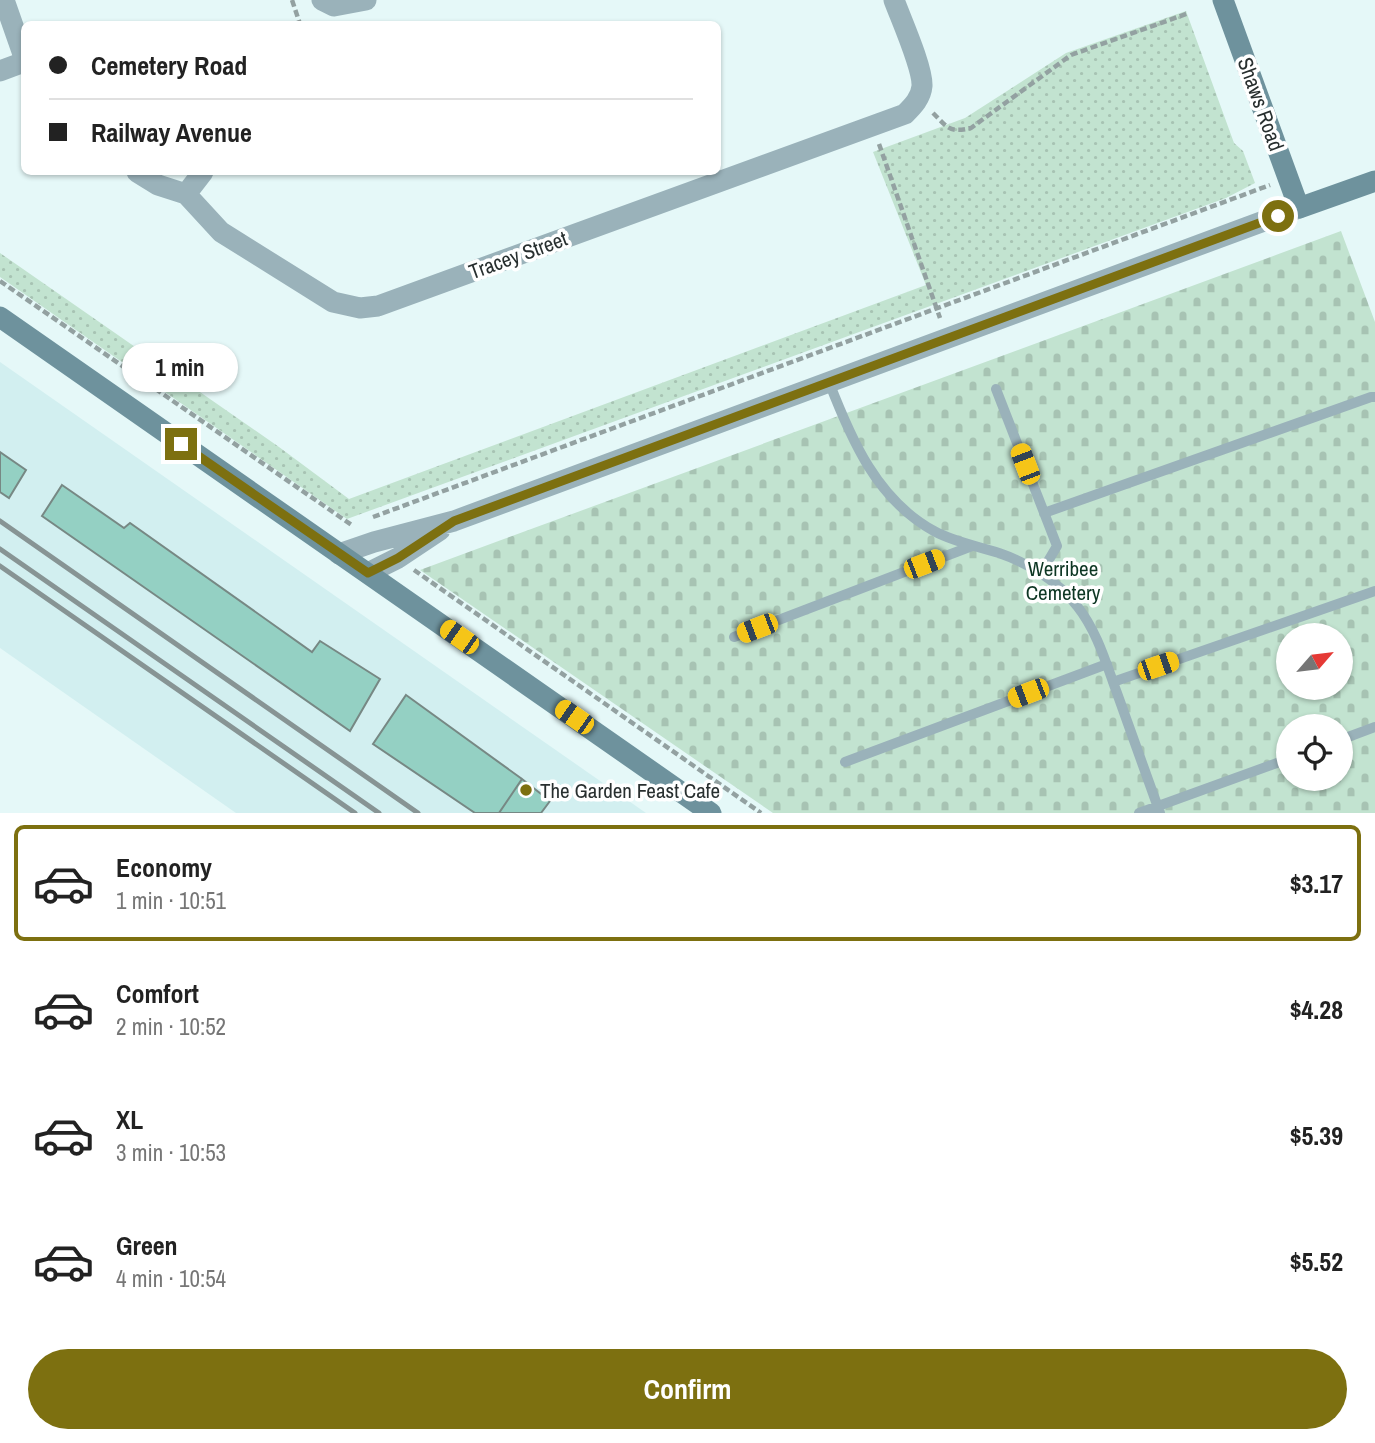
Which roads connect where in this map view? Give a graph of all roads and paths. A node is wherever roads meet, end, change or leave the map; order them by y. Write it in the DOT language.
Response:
graph roads {
  1 [pos="4,0"];
  2 [pos="292,0"];
  3 [pos="322,0"];
  4 [pos="366,0"];
  5 [pos="894,0"];
  6 [pos="1223,0"];
  7 [pos="1189,13"];
  8 [pos="299,21"];
  9 [pos="21,50"];
  10 [pos="21,60"];
  11 [pos="0,71"];
  12 [pos="919,97"];
  13 [pos="872,125"];
  14 [pos="142,175"];
  15 [pos="201,175"];
  16 [pos="1288,178"];
  17 [pos="1375,181"];
  18 [pos="186,194"];
  19 [pos="1298,208"];
  20 [pos="0,281"];
  21 [pos="936,307"];
  22 [pos="0,317"];
  23 [pos="948,338"];
  24 [pos="829,382"];
  25 [pos="996,389"];
  26 [pos="1375,397"];
  27 [pos="1044,513"];
  28 [pos="366,520"];
  29 [pos="454,521"];
  30 [pos="374,542"];
  31 [pos="972,546"];
  32 [pos="339,554"];
  33 [pos="398,558"];
  34 [pos="368,573"];
  35 [pos="1041,573"];
  36 [pos="1375,591"];
  37 [pos="734,637"];
  38 [pos="1107,664"];
  39 [pos="1113,682"];
  40 [pos="1375,727"];
  41 [pos="1353,735"];
  42 [pos="845,762"];
  43 [pos="1276,764"];
  44 [pos="1159,810"];
  45 [pos="711,813"];
  46 [pos="761,813"];
  47 [pos="1139,813"];
  1 -- 9 [label="street"];
  2 -- 8 [label="path"];
  3 -- 4 [label="street"];
  5 -- 12 [label="street"];
  6 -- 16 [label="street, Shaws Road"];
  7 -- 12 [label="path"];
  10 -- 11 [label="street"];
  12 -- 13 [label="street, Tracey Street"];
  13 -- 18 [label="street, Tracey Street"];
  13 -- 21 [label="path"];
  14 -- 18 [label="street"];
  15 -- 18 [label="street"];
  16 -- 19 [label="street, Shaws Road"];
  16 -- 21 [label="path"];
  17 -- 19 [label="street"];
  19 -- 23 [label="street"];
  20 -- 30 [label="path"];
  21 -- 23 [label="path"];
  21 -- 28 [label="path"];
  22 -- 32 [label="street"];
  23 -- 24 [label="street"];
  24 -- 29 [label="street"];
  24 -- 31 [label="lane"];
  25 -- 27 [label="lane"];
  26 -- 27 [label="lane"];
  27 -- 35 [label="lane"];
  29 -- 30 [label="street"];
  29 -- 33 [label="street"];
  30 -- 32 [label="street"];
  31 -- 35 [label="lane"];
  31 -- 37 [label="lane"];
  32 -- 34 [label="street"];
  33 -- 34 [label="street"];
  33 -- 46 [label="path"];
  34 -- 45 [label="street"];
  35 -- 38 [label="lane"];
  36 -- 39 [label="lane"];
  38 -- 39 [label="lane"];
  38 -- 42 [label="lane"];
  39 -- 44 [label="lane"];
  40 -- 41 [label="lane"];
  43 -- 44 [label="lane"];
  44 -- 47 [label="lane"];
}
